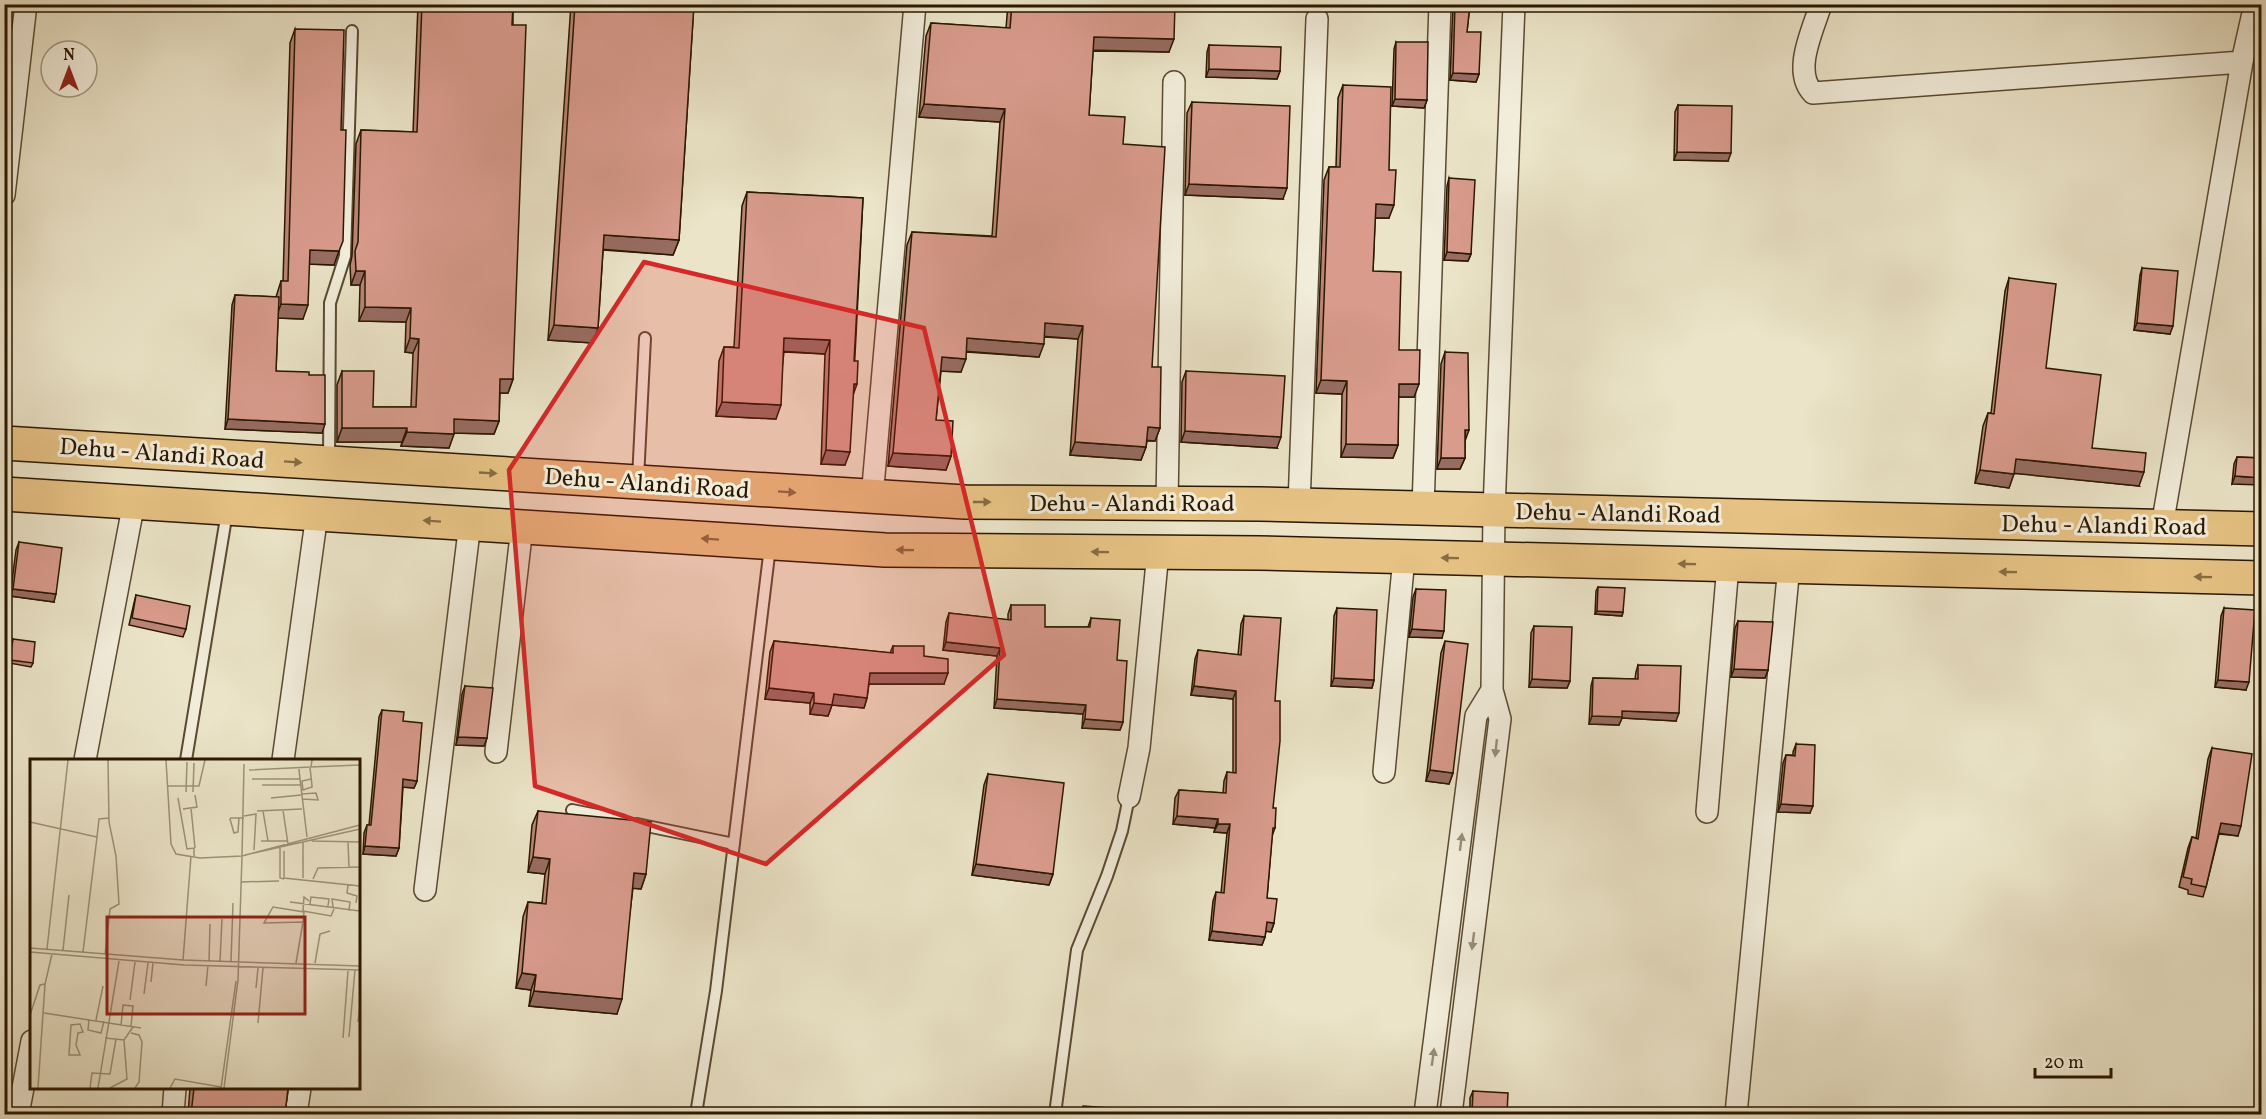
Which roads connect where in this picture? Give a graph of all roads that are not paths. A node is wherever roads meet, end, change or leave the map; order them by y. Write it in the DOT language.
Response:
graph roads {
  1 [pos="26,4"];
  2 [pos="915,4"];
  3 [pos="1440,4"];
  4 [pos="1514,4"];
  5 [pos="1821,4"];
  6 [pos="2255,4"];
  7 [pos="1317,19"];
  8 [pos="352,30"];
  9 [pos="2242,62"];
  10 [pos="1174,82"];
  11 [pos="4,195"];
  12 [pos="645,338"];
  13 [pos="4,443"];
  14 [pos="329,464"];
  15 [pos="638,481"];
  16 [pos="4,494"];
  17 [pos="872,498"];
  18 [pos="134,502"];
  19 [pos="1167,504"];
  20 [pos="1299,505"];
  21 [pos="227,508"];
  22 [pos="1423,508"];
  23 [pos="1494,510"];
  24 [pos="318,514"];
  25 [pos="470,523"];
  26 [pos="2162,526"];
  27 [pos="522,527"];
  28 [pos="2262,529"];
  29 [pos="771,543"];
  30 [pos="1158,552"];
  31 [pos="1404,557"];
  32 [pos="1493,559"];
  33 [pos="1728,565"];
  34 [pos="1790,566"];
  35 [pos="2262,578"];
  36 [pos="1492,690"];
  37 [pos="496,752"];
  38 [pos="85,759"];
  39 [pos="186,759"];
  40 [pos="283,759"];
  41 [pos="1384,772"];
  42 [pos="1129,797"];
  43 [pos="572,810"];
  44 [pos="1707,812"];
  45 [pos="734,844"];
  46 [pos="1458,869"];
  47 [pos="1482,871"];
  48 [pos="425,890"];
  49 [pos="30,1051"];
  50 [pos="175,1089"];
  51 [pos="300,1089"];
  52 [pos="18,1114"];
  53 [pos="173,1114"];
  54 [pos="296,1114"];
  55 [pos="696,1114"];
  56 [pos="1055,1114"];
  57 [pos="1425,1114"];
  58 [pos="1451,1114"];
  59 [pos="1736,1114"];
  1 -- 11 [label="street"];
  2 -- 17 [label="street"];
  3 -- 22 [label="street"];
  4 -- 23 [label="street"];
  5 -- 9 [label="street"];
  6 -- 9 [label="street"];
  7 -- 20 [label="street"];
  8 -- 14 [label="lane"];
  9 -- 26 [label="street"];
  10 -- 19 [label="street"];
  12 -- 15 [label="lane"];
  13 -- 14 [label="main road, Dehu - Alandi Road, one-way"];
  14 -- 15 [label="main road, Dehu - Alandi Road, one-way"];
  15 -- 17 [label="main road, Dehu - Alandi Road, one-way"];
  16 -- 18 [label="main road, Dehu - Alandi Road"];
  17 -- 19 [label="main road, Dehu - Alandi Road, one-way"];
  18 -- 21 [label="main road, Dehu - Alandi Road"];
  18 -- 38 [label="street"];
  19 -- 20 [label="main road, Dehu - Alandi Road"];
  20 -- 22 [label="main road, Dehu - Alandi Road"];
  21 -- 24 [label="main road, Dehu - Alandi Road"];
  21 -- 39 [label="lane"];
  22 -- 23 [label="main road, Dehu - Alandi Road"];
  23 -- 26 [label="main road, Dehu - Alandi Road"];
  23 -- 32 [label="street"];
  25 -- 24 [label="main road, Dehu - Alandi Road, one-way"];
  24 -- 40 [label="street"];
  25 -- 27 [label="main road, Dehu - Alandi Road"];
  25 -- 48 [label="street"];
  26 -- 28 [label="main road, Dehu - Alandi Road"];
  29 -- 27 [label="main road, Dehu - Alandi Road, one-way"];
  27 -- 37 [label="street"];
  30 -- 29 [label="main road, Dehu - Alandi Road, one-way"];
  29 -- 45 [label="lane"];
  30 -- 31 [label="main road, Dehu - Alandi Road"];
  30 -- 42 [label="street"];
  32 -- 31 [label="main road, Dehu - Alandi Road, one-way"];
  31 -- 41 [label="street"];
  33 -- 32 [label="main road, Dehu - Alandi Road, one-way"];
  32 -- 36 [label="street"];
  33 -- 34 [label="main road, Dehu - Alandi Road"];
  33 -- 44 [label="street"];
  35 -- 34 [label="main road, Dehu - Alandi Road, one-way"];
  34 -- 59 [label="street"];
  46 -- 36 [label="street, one-way"];
  36 -- 47 [label="street, one-way"];
  42 -- 56 [label="lane"];
  43 -- 45 [label="lane"];
  45 -- 55 [label="lane"];
  46 -- 47 [label="street"];
  57 -- 46 [label="street, one-way"];
  47 -- 58 [label="street, one-way"];
  49 -- 52 [label="street"];
  50 -- 53 [label="street"];
  51 -- 54 [label="street"];
}
